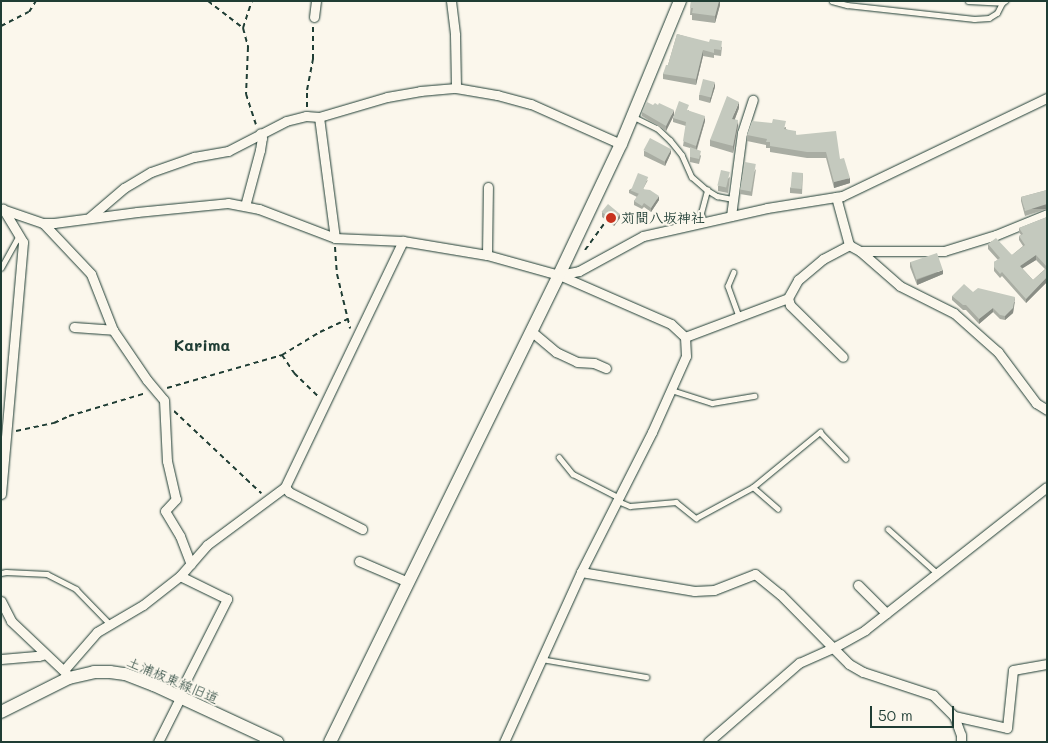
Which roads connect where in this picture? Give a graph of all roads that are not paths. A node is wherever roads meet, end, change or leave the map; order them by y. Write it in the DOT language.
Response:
graph roads {
  1 [pos="316,1"];
  2 [pos="450,1"];
  3 [pos="680,1"];
  4 [pos="832,1"];
  5 [pos="970,1"];
  6 [pos="983,2"];
  7 [pos="1003,2"];
  8 [pos="314,17"];
  9 [pos="456,88"];
  10 [pos="1047,98"];
  11 [pos="753,100"];
  12 [pos="633,116"];
  13 [pos="318,117"];
  14 [pos="260,133"];
  15 [pos="621,144"];
  16 [pos="488,187"];
  17 [pos="707,190"];
  18 [pos="836,197"];
  19 [pos="733,199"];
  20 [pos="245,206"];
  21 [pos="2,208"];
  22 [pos="1047,214"];
  23 [pos="731,216"];
  24 [pos="90,217"];
  25 [pos="703,222"];
  26 [pos="43,223"];
  27 [pos="20,235"];
  28 [pos="334,238"];
  29 [pos="403,241"];
  30 [pos="849,245"];
  31 [pos="860,251"];
  32 [pos="487,255"];
  33 [pos="1,268"];
  34 [pos="734,272"];
  35 [pos="559,275"];
  36 [pos="788,298"];
  37 [pos="739,317"];
  38 [pos="74,327"];
  39 [pos="113,330"];
  40 [pos="531,331"];
  41 [pos="685,337"];
  42 [pos="843,357"];
  43 [pos="606,368"];
  44 [pos="671,390"];
  45 [pos="754,396"];
  46 [pos="1047,410"];
  47 [pos="4,433"];
  48 [pos="560,457"];
  49 [pos="846,459"];
  50 [pos="285,487"];
  51 [pos="753,487"];
  52 [pos="1047,487"];
  53 [pos="1,494"];
  54 [pos="617,499"];
  55 [pos="778,509"];
  56 [pos="362,529"];
  57 [pos="888,529"];
  58 [pos="359,561"];
  59 [pos="192,564"];
  60 [pos="581,572"];
  61 [pos="1,573"];
  62 [pos="938,573"];
  63 [pos="180,576"];
  64 [pos="408,582"];
  65 [pos="858,585"];
  66 [pos="1,601"];
  67 [pos="886,613"];
  68 [pos="110,624"];
  69 [pos="833,648"];
  70 [pos="45,654"];
  71 [pos="1,659"];
  72 [pos="541,659"];
  73 [pos="1047,664"];
  74 [pos="67,674"];
  75 [pos="646,677"];
  76 [pos="179,697"];
  77 [pos="1,712"];
  78 [pos="954,716"];
  79 [pos="158,742"];
  80 [pos="276,742"];
  81 [pos="330,742"];
  82 [pos="504,742"];
  83 [pos="708,742"];
  84 [pos="961,742"];
  1 -- 8 [label="street"];
  2 -- 9 [label="street"];
  3 -- 12 [label="street"];
  4 -- 7 [label="lane"];
  5 -- 6 [label="lane"];
  6 -- 7 [label="lane"];
  9 -- 13 [label="street"];
  9 -- 15 [label="street"];
  10 -- 18 [label="street"];
  11 -- 19 [label="street"];
  12 -- 15 [label="street"];
  12 -- 17 [label="lane"];
  13 -- 14 [label="street"];
  13 -- 28 [label="street"];
  14 -- 20 [label="street"];
  14 -- 24 [label="street"];
  15 -- 35 [label="street"];
  16 -- 32 [label="street"];
  17 -- 19 [label="lane"];
  17 -- 25 [label="lane"];
  18 -- 23 [label="street"];
  18 -- 30 [label="street"];
  19 -- 23 [label="street"];
  20 -- 24 [label="street"];
  20 -- 28 [label="street"];
  21 -- 26 [label="street"];
  21 -- 27 [label="street"];
  22 -- 31 [label="street"];
  23 -- 25 [label="street"];
  24 -- 26 [label="street"];
  25 -- 35 [label="street"];
  26 -- 39 [label="street"];
  27 -- 33 [label="lane"];
  27 -- 47 [label="street"];
  28 -- 29 [label="street"];
  29 -- 32 [label="street"];
  29 -- 50 [label="street"];
  30 -- 31 [label="street"];
  30 -- 36 [label="street"];
  31 -- 46 [label="street"];
  32 -- 35 [label="street"];
  34 -- 37 [label="lane"];
  35 -- 40 [label="street"];
  35 -- 41 [label="street"];
  36 -- 37 [label="street"];
  36 -- 42 [label="street"];
  37 -- 41 [label="street"];
  38 -- 39 [label="street"];
  39 -- 59 [label="street"];
  40 -- 43 [label="street"];
  40 -- 64 [label="street"];
  41 -- 44 [label="street"];
  44 -- 45 [label="lane"];
  44 -- 54 [label="street"];
  47 -- 53 [label="street"];
  48 -- 54 [label="lane"];
  49 -- 51 [label="lane"];
  50 -- 56 [label="street"];
  50 -- 59 [label="street"];
  51 -- 54 [label="lane"];
  51 -- 55 [label="lane"];
  52 -- 62 [label="street"];
  54 -- 60 [label="street"];
  57 -- 62 [label="lane"];
  58 -- 64 [label="street"];
  59 -- 63 [label="street"];
  60 -- 69 [label="street"];
  60 -- 72 [label="street"];
  61 -- 68 [label="lane"];
  62 -- 67 [label="street"];
  63 -- 68 [label="street"];
  63 -- 76 [label="street"];
  64 -- 81 [label="street"];
  65 -- 67 [label="street"];
  66 -- 70 [label="street"];
  67 -- 69 [label="street"];
  68 -- 74 [label="street"];
  69 -- 78 [label="street"];
  69 -- 83 [label="street"];
  70 -- 71 [label="street"];
  70 -- 74 [label="street"];
  72 -- 75 [label="lane"];
  72 -- 82 [label="street"];
  73 -- 78 [label="street"];
  74 -- 76 [label="street, 土浦板東線旧道"];
  74 -- 77 [label="street, 土浦板東線旧道"];
  76 -- 79 [label="street"];
  76 -- 80 [label="street, 土浦板東線旧道"];
  78 -- 84 [label="street"];
}
